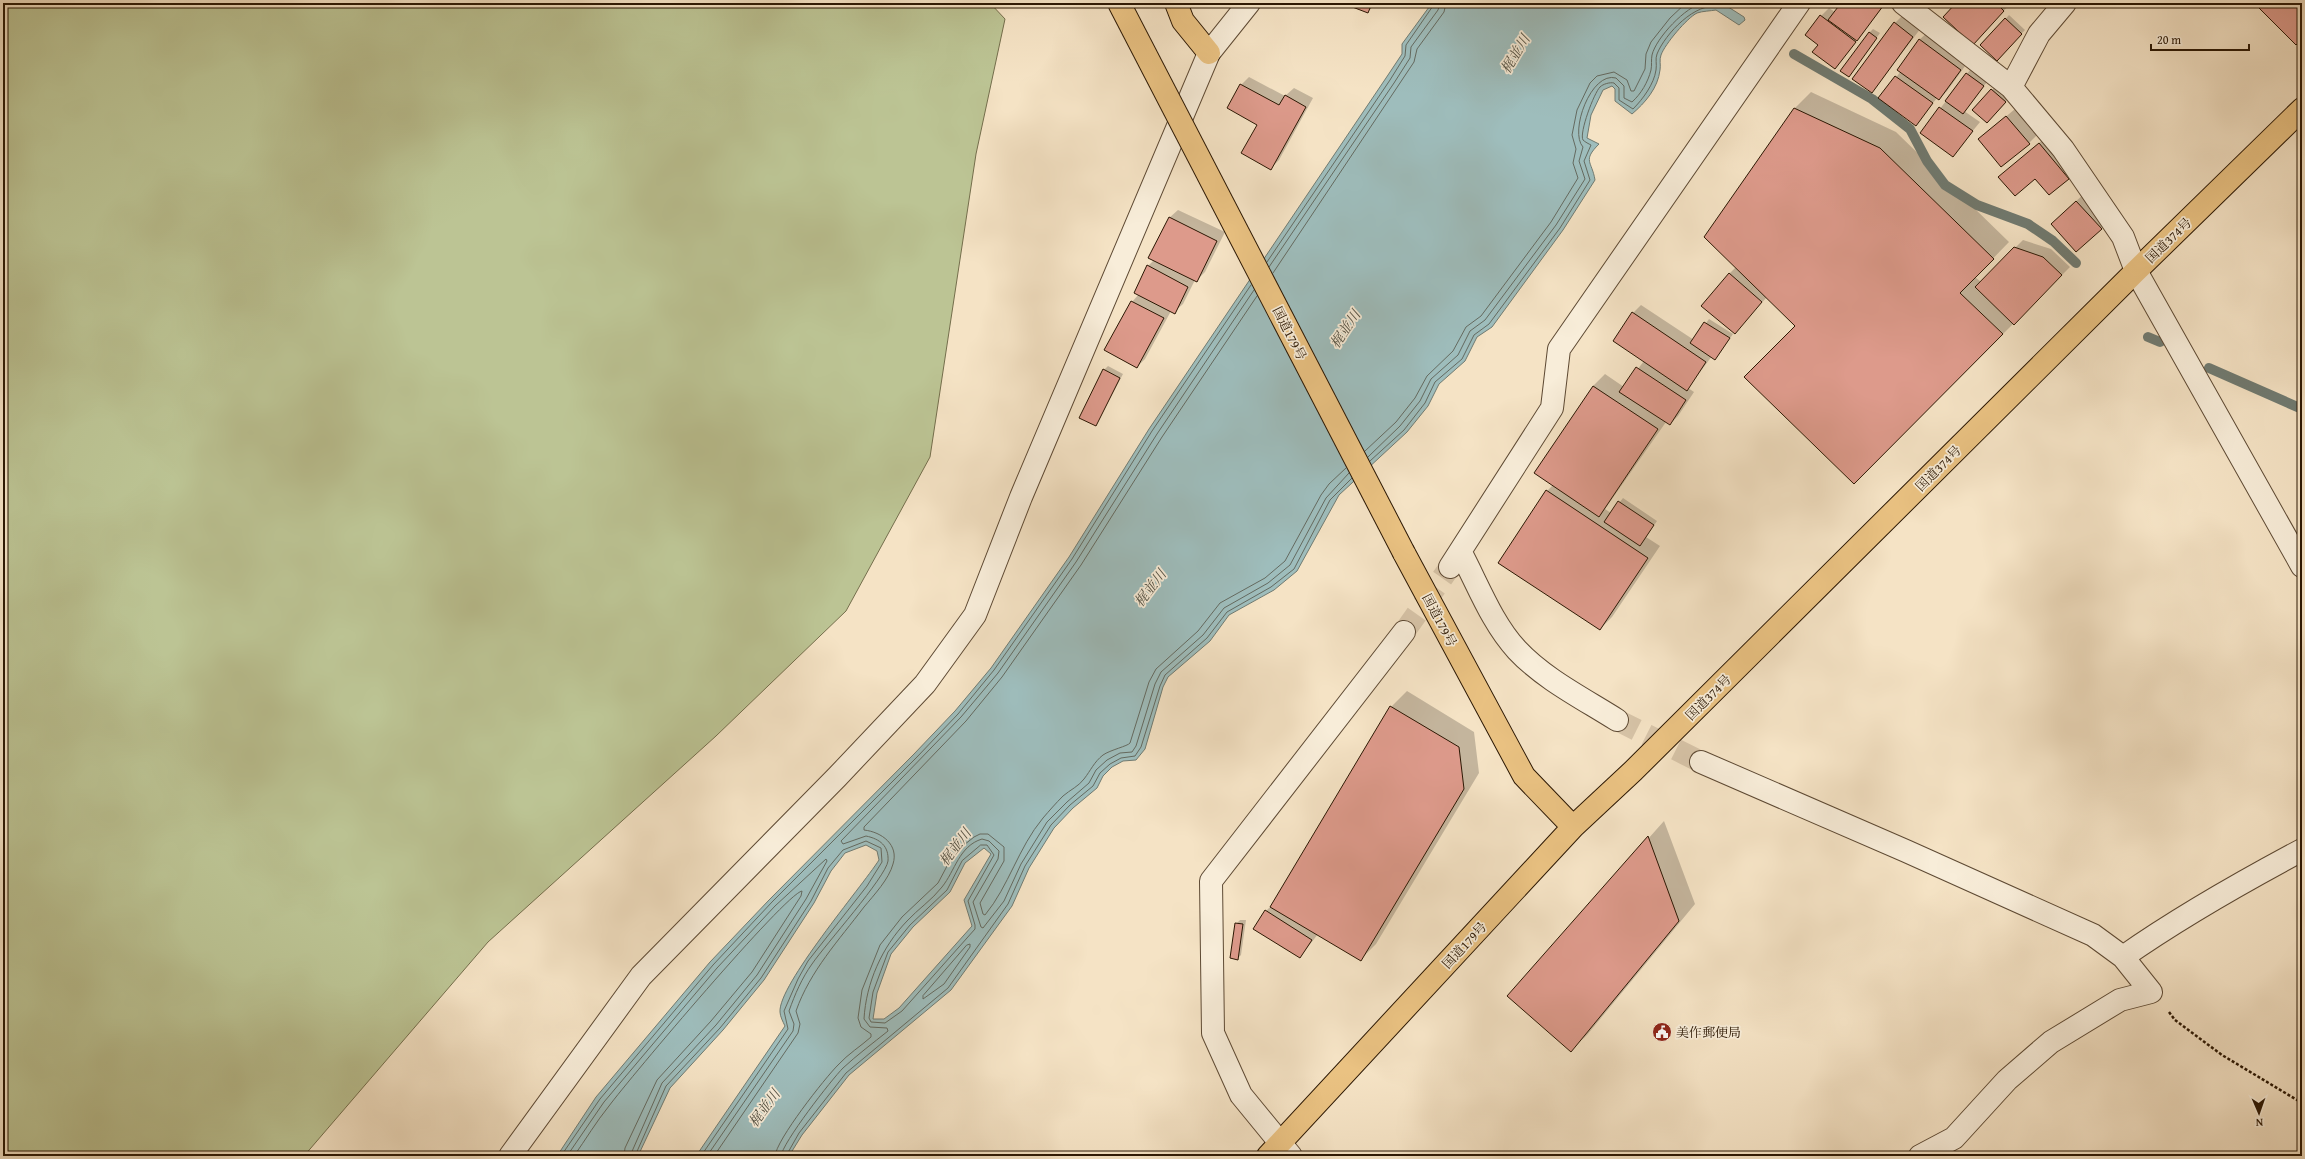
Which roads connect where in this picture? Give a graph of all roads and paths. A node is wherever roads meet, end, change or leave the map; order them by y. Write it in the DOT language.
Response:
graph roads {
  1 [pos="1119,3"];
  2 [pos="1176,3"];
  3 [pos="1249,3"];
  4 [pos="1799,3"];
  5 [pos="1903,3"];
  6 [pos="2065,3"];
  7 [pos="1209,53"];
  8 [pos="2010,87"];
  9 [pos="2302,109"];
  10 [pos="2136,271"];
  11 [pos="2302,566"];
  12 [pos="1404,632"];
  13 [pos="1617,720"];
  14 [pos="1701,762"];
  15 [pos="1573,827"];
  16 [pos="2302,850"];
  17 [pos="2123,957"];
  18 [pos="2151,992"];
  19 [pos="2302,1103"];
  20 [pos="1280,1151"];
  21 [pos="510,1156"];
  22 [pos="1920,1156"];
  1 -- 15 [label="highway, 国道179号, bridge"];
  2 -- 7 [label="highway"];
  3 -- 7 [label="street"];
  4 -- 13 [label="street"];
  5 -- 8 [label="street"];
  6 -- 8 [label="street"];
  7 -- 21 [label="street"];
  8 -- 10 [label="street"];
  9 -- 10 [label="highway, 国道374号"];
  10 -- 11 [label="street"];
  10 -- 15 [label="highway, 国道374号"];
  12 -- 20 [label="street"];
  14 -- 17 [label="street"];
  15 -- 20 [label="highway, 国道179号"];
  16 -- 17 [label="street"];
  17 -- 18 [label="street"];
  18 -- 19 [label="path"];
  18 -- 22 [label="street"];
}
